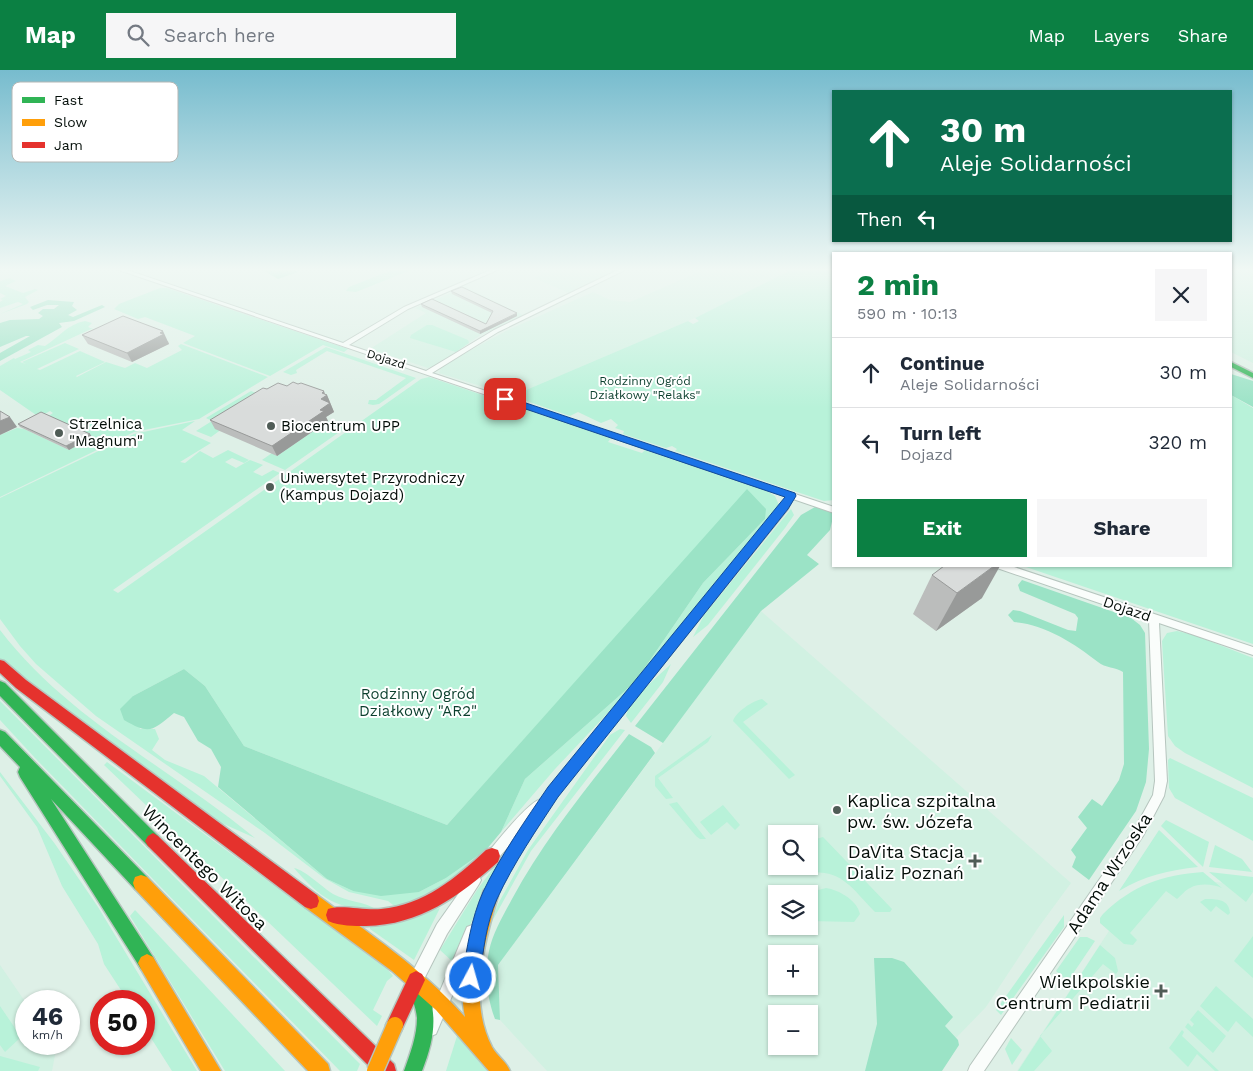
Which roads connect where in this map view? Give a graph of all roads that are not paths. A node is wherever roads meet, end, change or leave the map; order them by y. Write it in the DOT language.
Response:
graph roads {
  1 [pos="254,315"];
  2 [pos="395,315"];
  3 [pos="531,315"];
  4 [pos="344,345"];
  5 [pos="1232,365"];
  6 [pos="427,373"];
  7 [pos="1253,376"];
  8 [pos="791,496"];
  9 [pos="832,509"];
  10 [pos="1003,567"];
  11 [pos="1154,618"];
  12 [pos="1253,651"];
  13 [pos="0,666"];
  14 [pos="0,687"];
  15 [pos="0,736"];
  16 [pos="12,750"];
  17 [pos="553,792"];
  18 [pos="492,856"];
  19 [pos="490,896"];
  20 [pos="328,913"];
  21 [pos="416,980"];
  22 [pos="442,1004"];
  23 [pos="421,1050"];
  24 [pos="499,1068"];
  25 [pos="211,1070"];
  26 [pos="321,1071"];
  27 [pos="375,1071"];
  28 [pos="387,1071"];
  29 [pos="413,1071"];
  30 [pos="975,1071"];
  1 -- 4 [label="street, Dojazd"];
  2 -- 4 [label="street, Dojazd"];
  3 -- 6 [label="street"];
  4 -- 6 [label="street, Dojazd"];
  5 -- 7 [label="main road"];
  6 -- 8 [label="street, Dojazd"];
  8 -- 9 [label="street, Dojazd"];
  8 -- 17 [label="street"];
  10 -- 11 [label="street, Dojazd"];
  11 -- 12 [label="street, Dojazd"];
  11 -- 30 [label="street, Adama Wrzoska"];
  13 -- 20 [label="main road"];
  14 -- 28 [label="main road, Wincentego Witosa"];
  15 -- 16 [label="main road"];
  16 -- 25 [label="main road"];
  16 -- 26 [label="main road"];
  17 -- 18 [label="street"];
  17 -- 19 [label="street"];
  18 -- 20 [label="main road"];
  18 -- 21 [label="street"];
  19 -- 22 [label="street"];
  19 -- 24 [label="main road"];
  20 -- 21 [label="main road"];
  21 -- 22 [label="main road"];
  21 -- 23 [label="main road"];
  21 -- 27 [label="main road, bridge"];
  22 -- 23 [label="street"];
  22 -- 24 [label="main road"];
  23 -- 29 [label="main road"];
}
